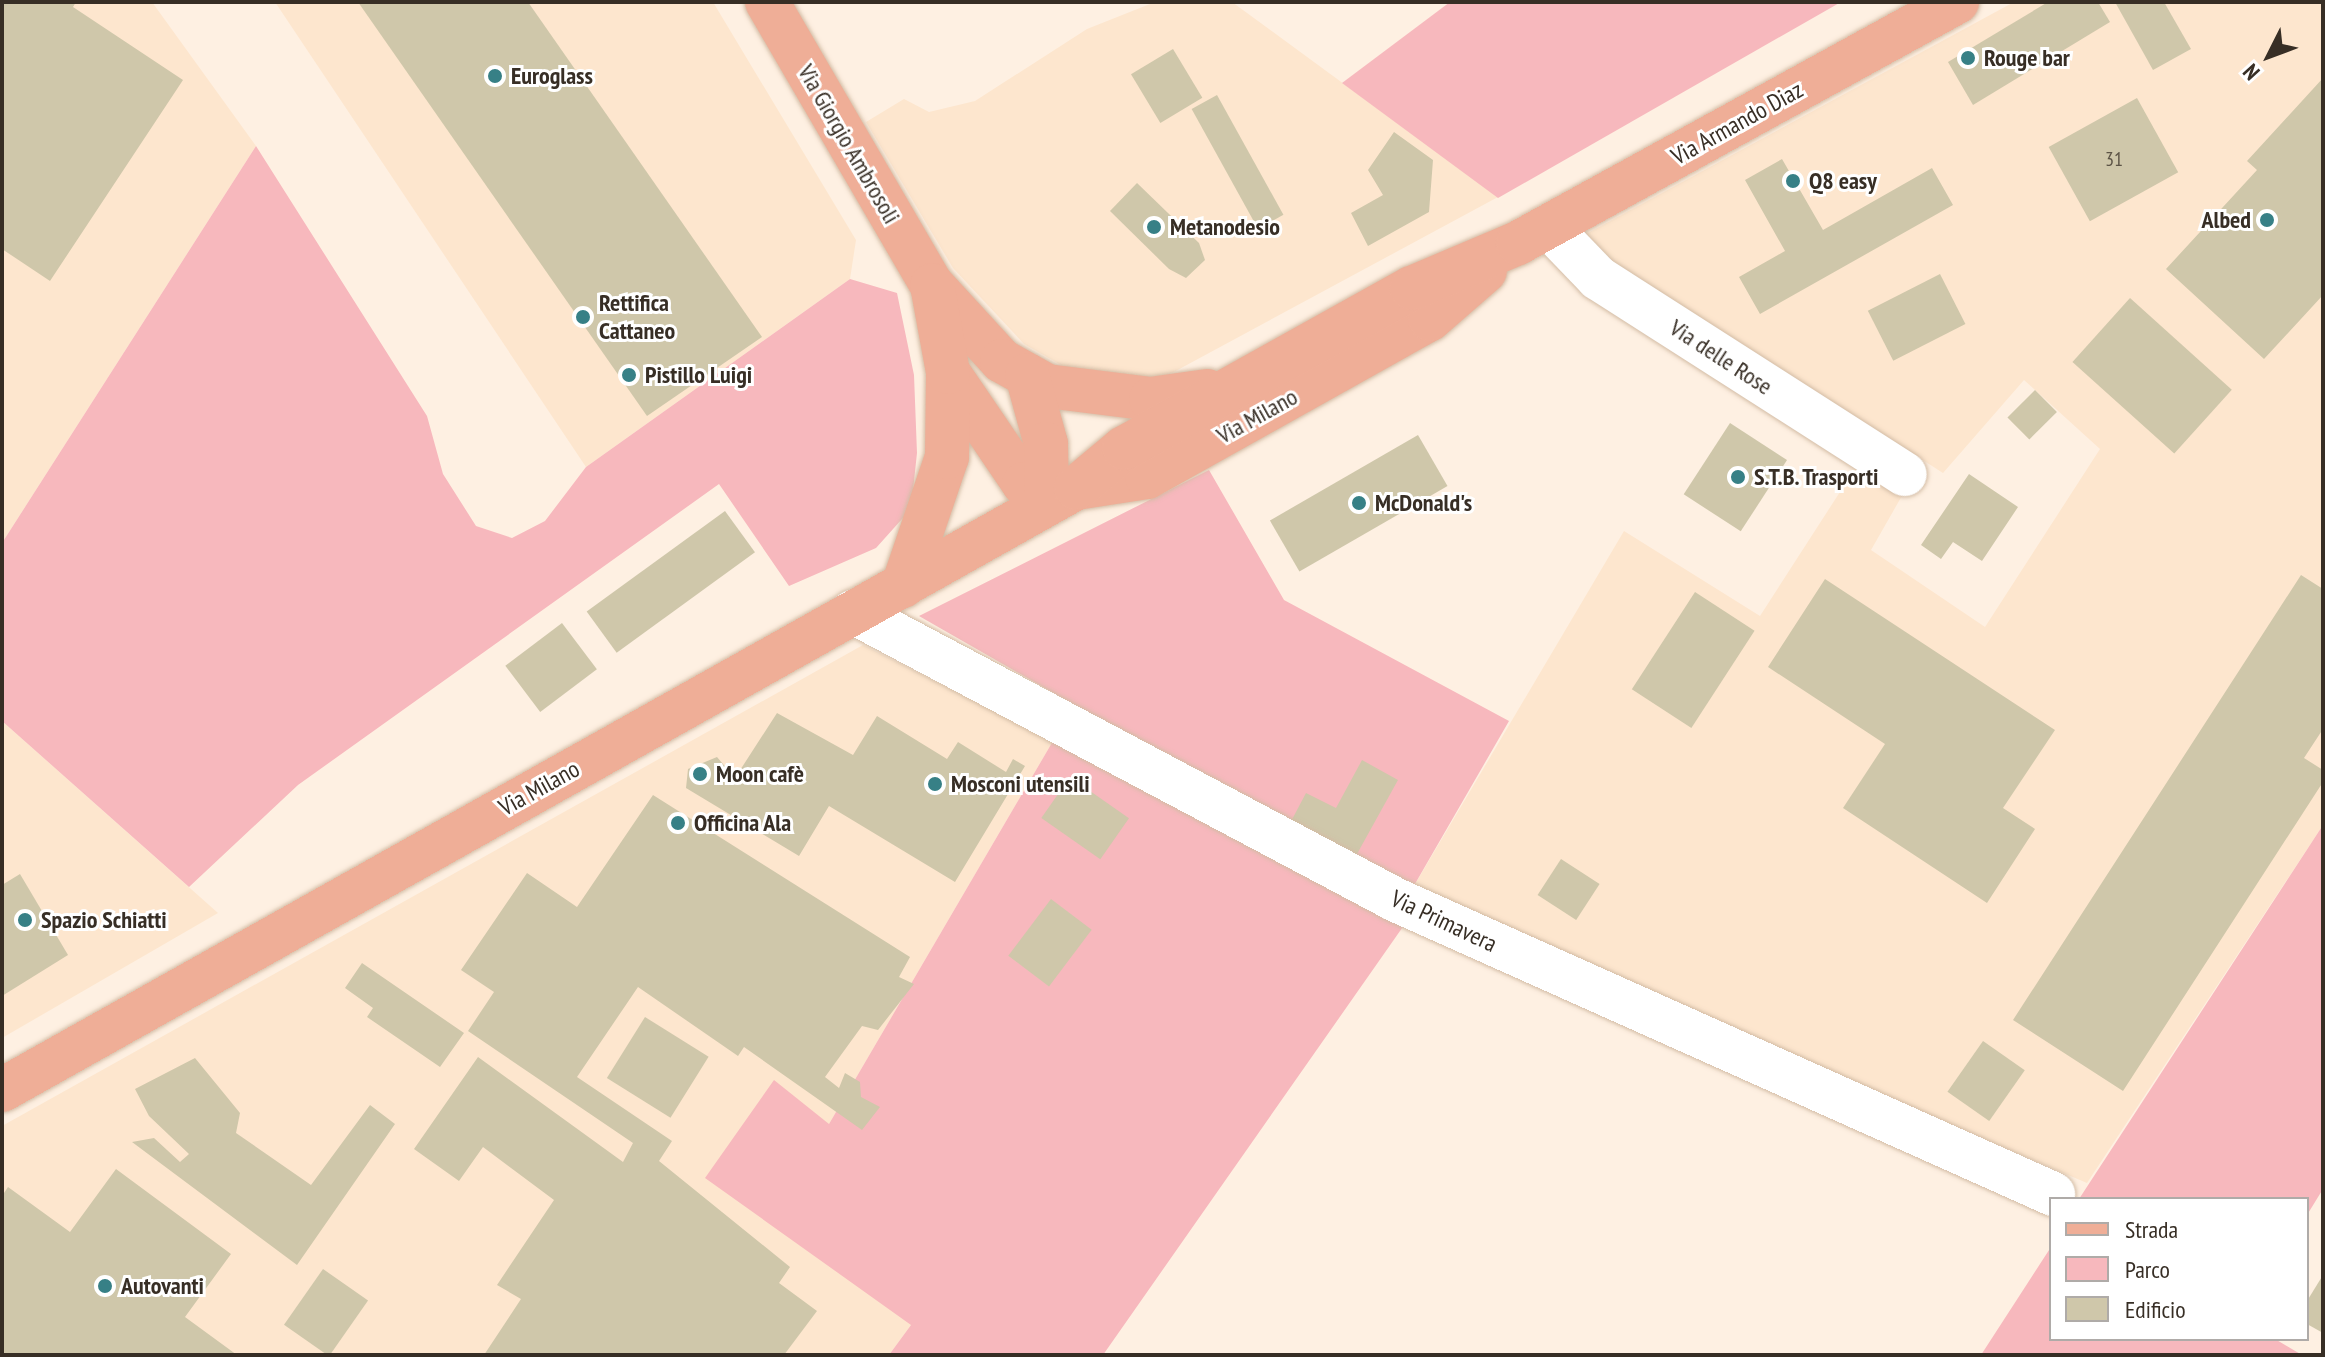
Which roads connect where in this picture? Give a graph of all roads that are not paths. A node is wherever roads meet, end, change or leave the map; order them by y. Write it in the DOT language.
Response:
graph roads {
  1 [pos="767,2"];
  2 [pos="1957,2"];
  3 [pos="1533,235"];
  4 [pos="932,285"];
  5 [pos="1421,304"];
  6 [pos="948,372"];
  7 [pos="1027,375"];
  8 [pos="1240,384"];
  9 [pos="1905,474"];
  10 [pos="1061,495"];
  11 [pos="903,586"];
  12 [pos="853,612"];
  13 [pos="2,1090"];
  14 [pos="2053,1194"];
  1 -- 4 [label="main road, Via Giorgio Ambrosoli"];
  2 -- 3 [label="main road, Via Armando Diaz"];
  3 -- 5 [label="main road, Via Armando Diaz"];
  3 -- 9 [label="street, Via delle Rose"];
  4 -- 6 [label="main road, Via Giorgio Ambrosoli"];
  4 -- 7 [label="main road, Via Giorgio Ambrosoli"];
  5 -- 8 [label="main road, Via Milano"];
  5 -- 10 [label="main road, Via Milano"];
  6 -- 10 [label="main road, Via Giorgio Ambrosoli"];
  6 -- 11 [label="main road, Via Giorgio Ambrosoli"];
  7 -- 8 [label="main road, Via Giorgio Ambrosoli"];
  7 -- 10 [label="main road"];
  8 -- 10 [label="main road, Via Milano"];
  10 -- 11 [label="main road, Via Milano"];
  11 -- 12 [label="main road, Via Milano"];
  12 -- 13 [label="main road, Via Milano"];
  12 -- 14 [label="street, Via Primavera"];
}
